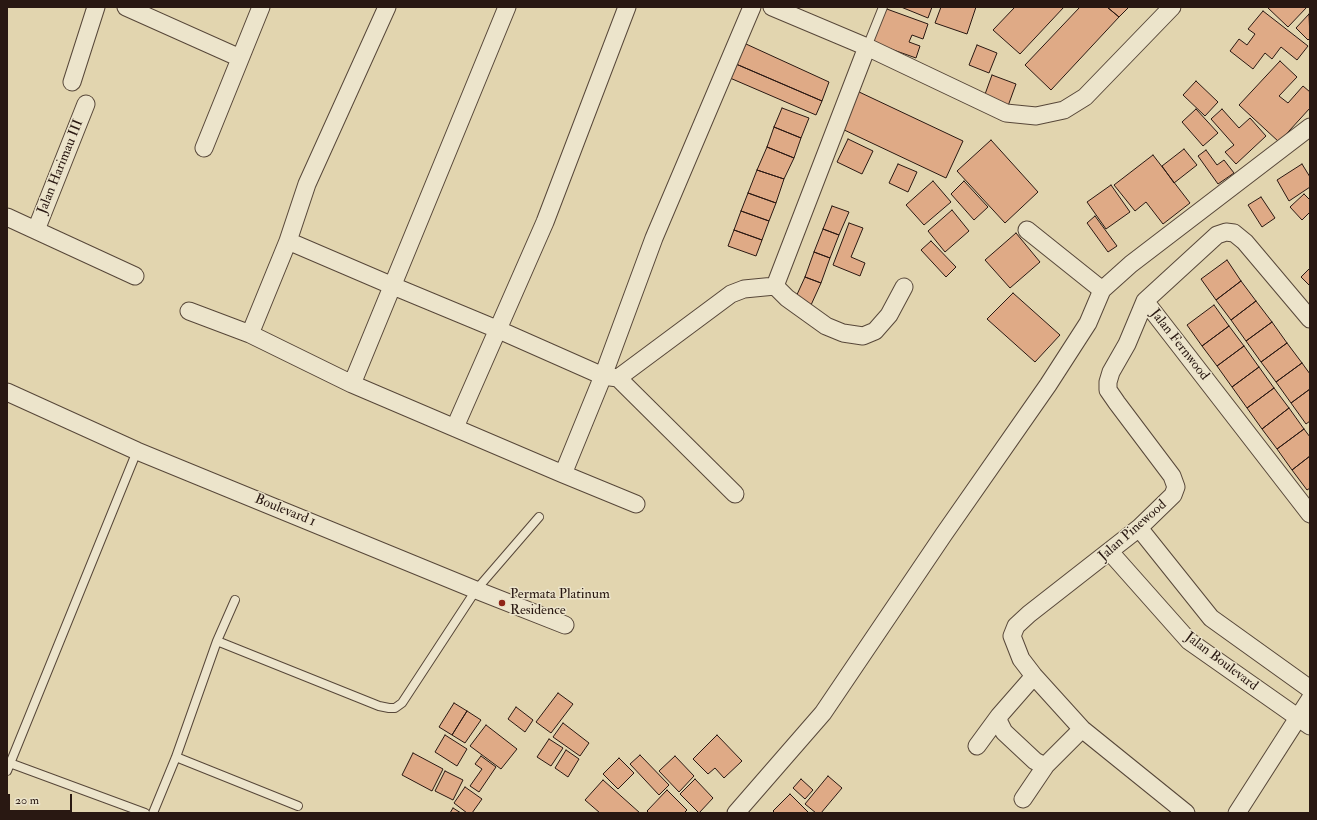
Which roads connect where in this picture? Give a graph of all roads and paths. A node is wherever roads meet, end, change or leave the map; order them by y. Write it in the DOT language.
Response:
graph roads {
  1 [pos="96,7"];
  2 [pos="126,7"];
  3 [pos="261,7"];
  4 [pos="387,7"];
  5 [pos="507,7"];
  6 [pos="626,7"];
  7 [pos="752,7"];
  8 [pos="772,7"];
  9 [pos="883,7"];
  10 [pos="1172,7"];
  11 [pos="867,46"];
  12 [pos="240,58"];
  13 [pos="72,82"];
  14 [pos="86,104"];
  15 [pos="1310,127"];
  16 [pos="204,148"];
  17 [pos="7,217"];
  18 [pos="36,230"];
  19 [pos="1027,230"];
  20 [pos="288,241"];
  21 [pos="134,276"];
  22 [pos="393,286"];
  23 [pos="775,286"];
  24 [pos="904,287"];
  25 [pos="1102,290"];
  26 [pos="1145,301"];
  27 [pos="190,311"];
  28 [pos="1310,319"];
  29 [pos="499,330"];
  30 [pos="250,334"];
  31 [pos="611,377"];
  32 [pos="352,384"];
  33 [pos="7,392"];
  34 [pos="455,427"];
  35 [pos="137,451"];
  36 [pos="563,474"];
  37 [pos="735,494"];
  38 [pos="636,504"];
  39 [pos="1310,514"];
  40 [pos="539,518"];
  41 [pos="1139,528"];
  42 [pos="1110,552"];
  43 [pos="476,590"];
  44 [pos="235,600"];
  45 [pos="565,624"];
  46 [pos="217,641"];
  47 [pos="1034,676"];
  48 [pos="1310,689"];
  49 [pos="1310,699"];
  50 [pos="999,716"];
  51 [pos="1304,722"];
  52 [pos="1082,729"];
  53 [pos="977,746"];
  54 [pos="176,757"];
  55 [pos="1046,765"];
  56 [pos="8,766"];
  57 [pos="1023,799"];
  58 [pos="298,806"];
  59 [pos="145,813"];
  60 [pos="153,813"];
  61 [pos="736,813"];
  62 [pos="1186,813"];
  63 [pos="1237,813"];
  1 -- 13 [label="street"];
  2 -- 12 [label="street"];
  3 -- 12 [label="street"];
  4 -- 20 [label="street"];
  5 -- 22 [label="street"];
  6 -- 29 [label="street"];
  7 -- 31 [label="street"];
  8 -- 11 [label="street"];
  9 -- 11 [label="lane"];
  10 -- 11 [label="street"];
  11 -- 23 [label="street"];
  12 -- 16 [label="street"];
  14 -- 18 [label="street, Jalan Harimau III"];
  15 -- 25 [label="street"];
  17 -- 18 [label="street"];
  18 -- 21 [label="street"];
  19 -- 25 [label="street"];
  20 -- 22 [label="street"];
  20 -- 30 [label="street"];
  22 -- 29 [label="street"];
  22 -- 32 [label="street"];
  23 -- 24 [label="street"];
  23 -- 31 [label="street"];
  25 -- 61 [label="street"];
  26 -- 28 [label="street, Jalan Fernwood"];
  26 -- 39 [label="street, Jalan Fernwood"];
  26 -- 41 [label="street, Jalan Pinewood"];
  27 -- 30 [label="street"];
  29 -- 31 [label="street"];
  29 -- 34 [label="street"];
  30 -- 32 [label="street"];
  31 -- 36 [label="street"];
  31 -- 37 [label="street"];
  32 -- 34 [label="street"];
  33 -- 35 [label="street, Boulevard 1"];
  34 -- 36 [label="street"];
  35 -- 43 [label="street, Boulevard 1"];
  35 -- 56 [label="lane"];
  36 -- 38 [label="street"];
  40 -- 43 [label="lane"];
  41 -- 42 [label="street, Jalan Pinewood"];
  41 -- 48 [label="street, Jalan Boulevard"];
  42 -- 47 [label="street, Jalan Pinewood"];
  42 -- 51 [label="street, Jalan Boulevard"];
  43 -- 45 [label="street, Boulevard 1"];
  43 -- 46 [label="lane"];
  44 -- 46 [label="lane"];
  46 -- 54 [label="lane"];
  47 -- 50 [label="street"];
  47 -- 52 [label="street, Jalan Pinewood"];
  49 -- 51 [label="street"];
  50 -- 53 [label="street"];
  50 -- 55 [label="street"];
  51 -- 63 [label="street"];
  52 -- 55 [label="street"];
  52 -- 62 [label="street, Jalan Pinewood"];
  54 -- 58 [label="lane"];
  54 -- 60 [label="lane"];
  55 -- 57 [label="street"];
  56 -- 59 [label="lane"];
}
